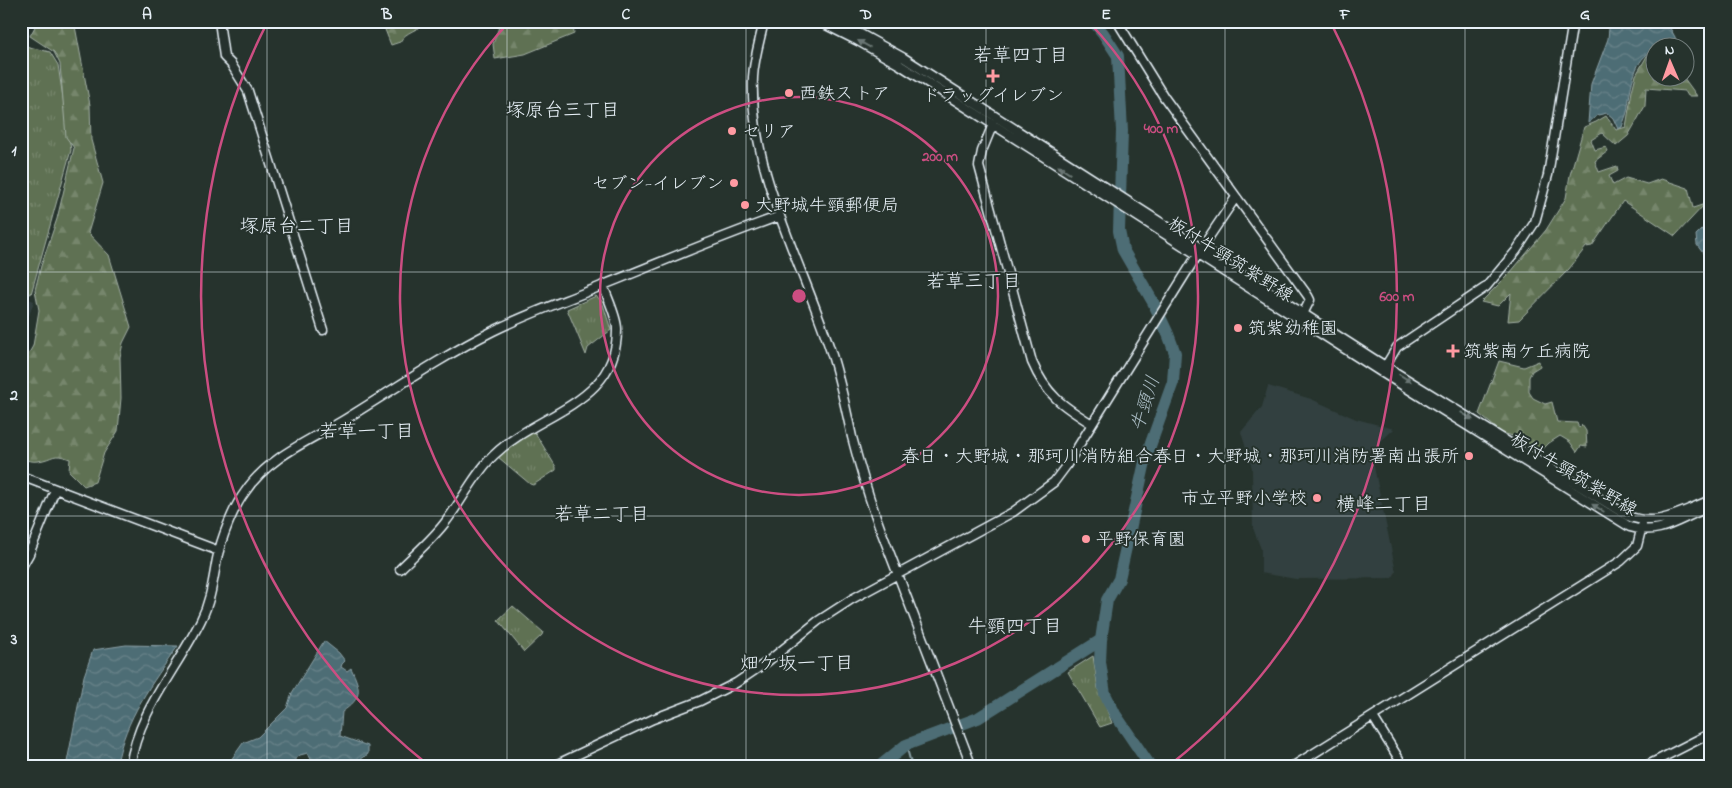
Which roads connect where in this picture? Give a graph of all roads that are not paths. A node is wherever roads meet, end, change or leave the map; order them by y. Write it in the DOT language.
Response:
graph roads {
  1 [pos="219,21"];
  2 [pos="764,21"];
  3 [pos="818,21"];
  4 [pos="838,21"];
  5 [pos="1117,21"];
  6 [pos="1573,21"];
  7 [pos="993,124"];
  8 [pos="1106,193"];
  9 [pos="1236,197"];
  10 [pos="780,216"];
  11 [pos="1199,252"];
  12 [pos="603,286"];
  13 [pos="1303,314"];
  14 [pos="323,330"];
  15 [pos="1383,369"];
  16 [pos="1092,424"];
  17 [pos="21,476"];
  18 [pos="55,490"];
  19 [pos="1711,500"];
  20 [pos="1711,507"];
  21 [pos="1643,521"];
  22 [pos="1641,530"];
  23 [pos="219,551"];
  24 [pos="21,568"];
  25 [pos="400,569"];
  26 [pos="897,575"];
  27 [pos="1373,717"];
  28 [pos="1711,733"];
  29 [pos="130,767"];
  30 [pos="551,767"];
  31 [pos="972,767"];
  32 [pos="1292,767"];
  33 [pos="1404,767"];
  34 [pos="1644,767"];
  1 -- 14 [label="street"];
  2 -- 10 [label="street"];
  7 -- 3 [label="street, 板付牛頸筑紫野線, one-way"];
  4 -- 8 [label="street, 板付牛頸筑紫野線"];
  5 -- 9 [label="street"];
  6 -- 15 [label="street"];
  8 -- 7 [label="street, 板付牛頸筑紫野線, one-way"];
  7 -- 16 [label="street"];
  8 -- 11 [label="street, 板付牛頸筑紫野線"];
  8 -- 11 [label="street, 板付牛頸筑紫野線"];
  9 -- 11 [label="street"];
  9 -- 13 [label="street"];
  10 -- 12 [label="street"];
  10 -- 26 [label="street"];
  11 -- 13 [label="street, 板付牛頸筑紫野線"];
  11 -- 15 [label="street, 板付牛頸筑紫野線"];
  11 -- 16 [label="street"];
  12 -- 23 [label="street"];
  12 -- 25 [label="street"];
  13 -- 15 [label="street, 板付牛頸筑紫野線"];
  15 -- 21 [label="street, 板付牛頸筑紫野線, one-way"];
  22 -- 15 [label="street, 板付牛頸筑紫野線, one-way"];
  16 -- 26 [label="street"];
  17 -- 18 [label="street"];
  18 -- 23 [label="street"];
  18 -- 24 [label="street"];
  19 -- 21 [label="street, 板付牛頸筑紫野線"];
  20 -- 22 [label="street, 板付牛頸筑紫野線"];
  21 -- 22 [label="street"];
  22 -- 27 [label="street"];
  23 -- 29 [label="street"];
  26 -- 30 [label="street"];
  26 -- 31 [label="street"];
  27 -- 32 [label="street"];
  27 -- 33 [label="street"];
  28 -- 34 [label="street"];
}
